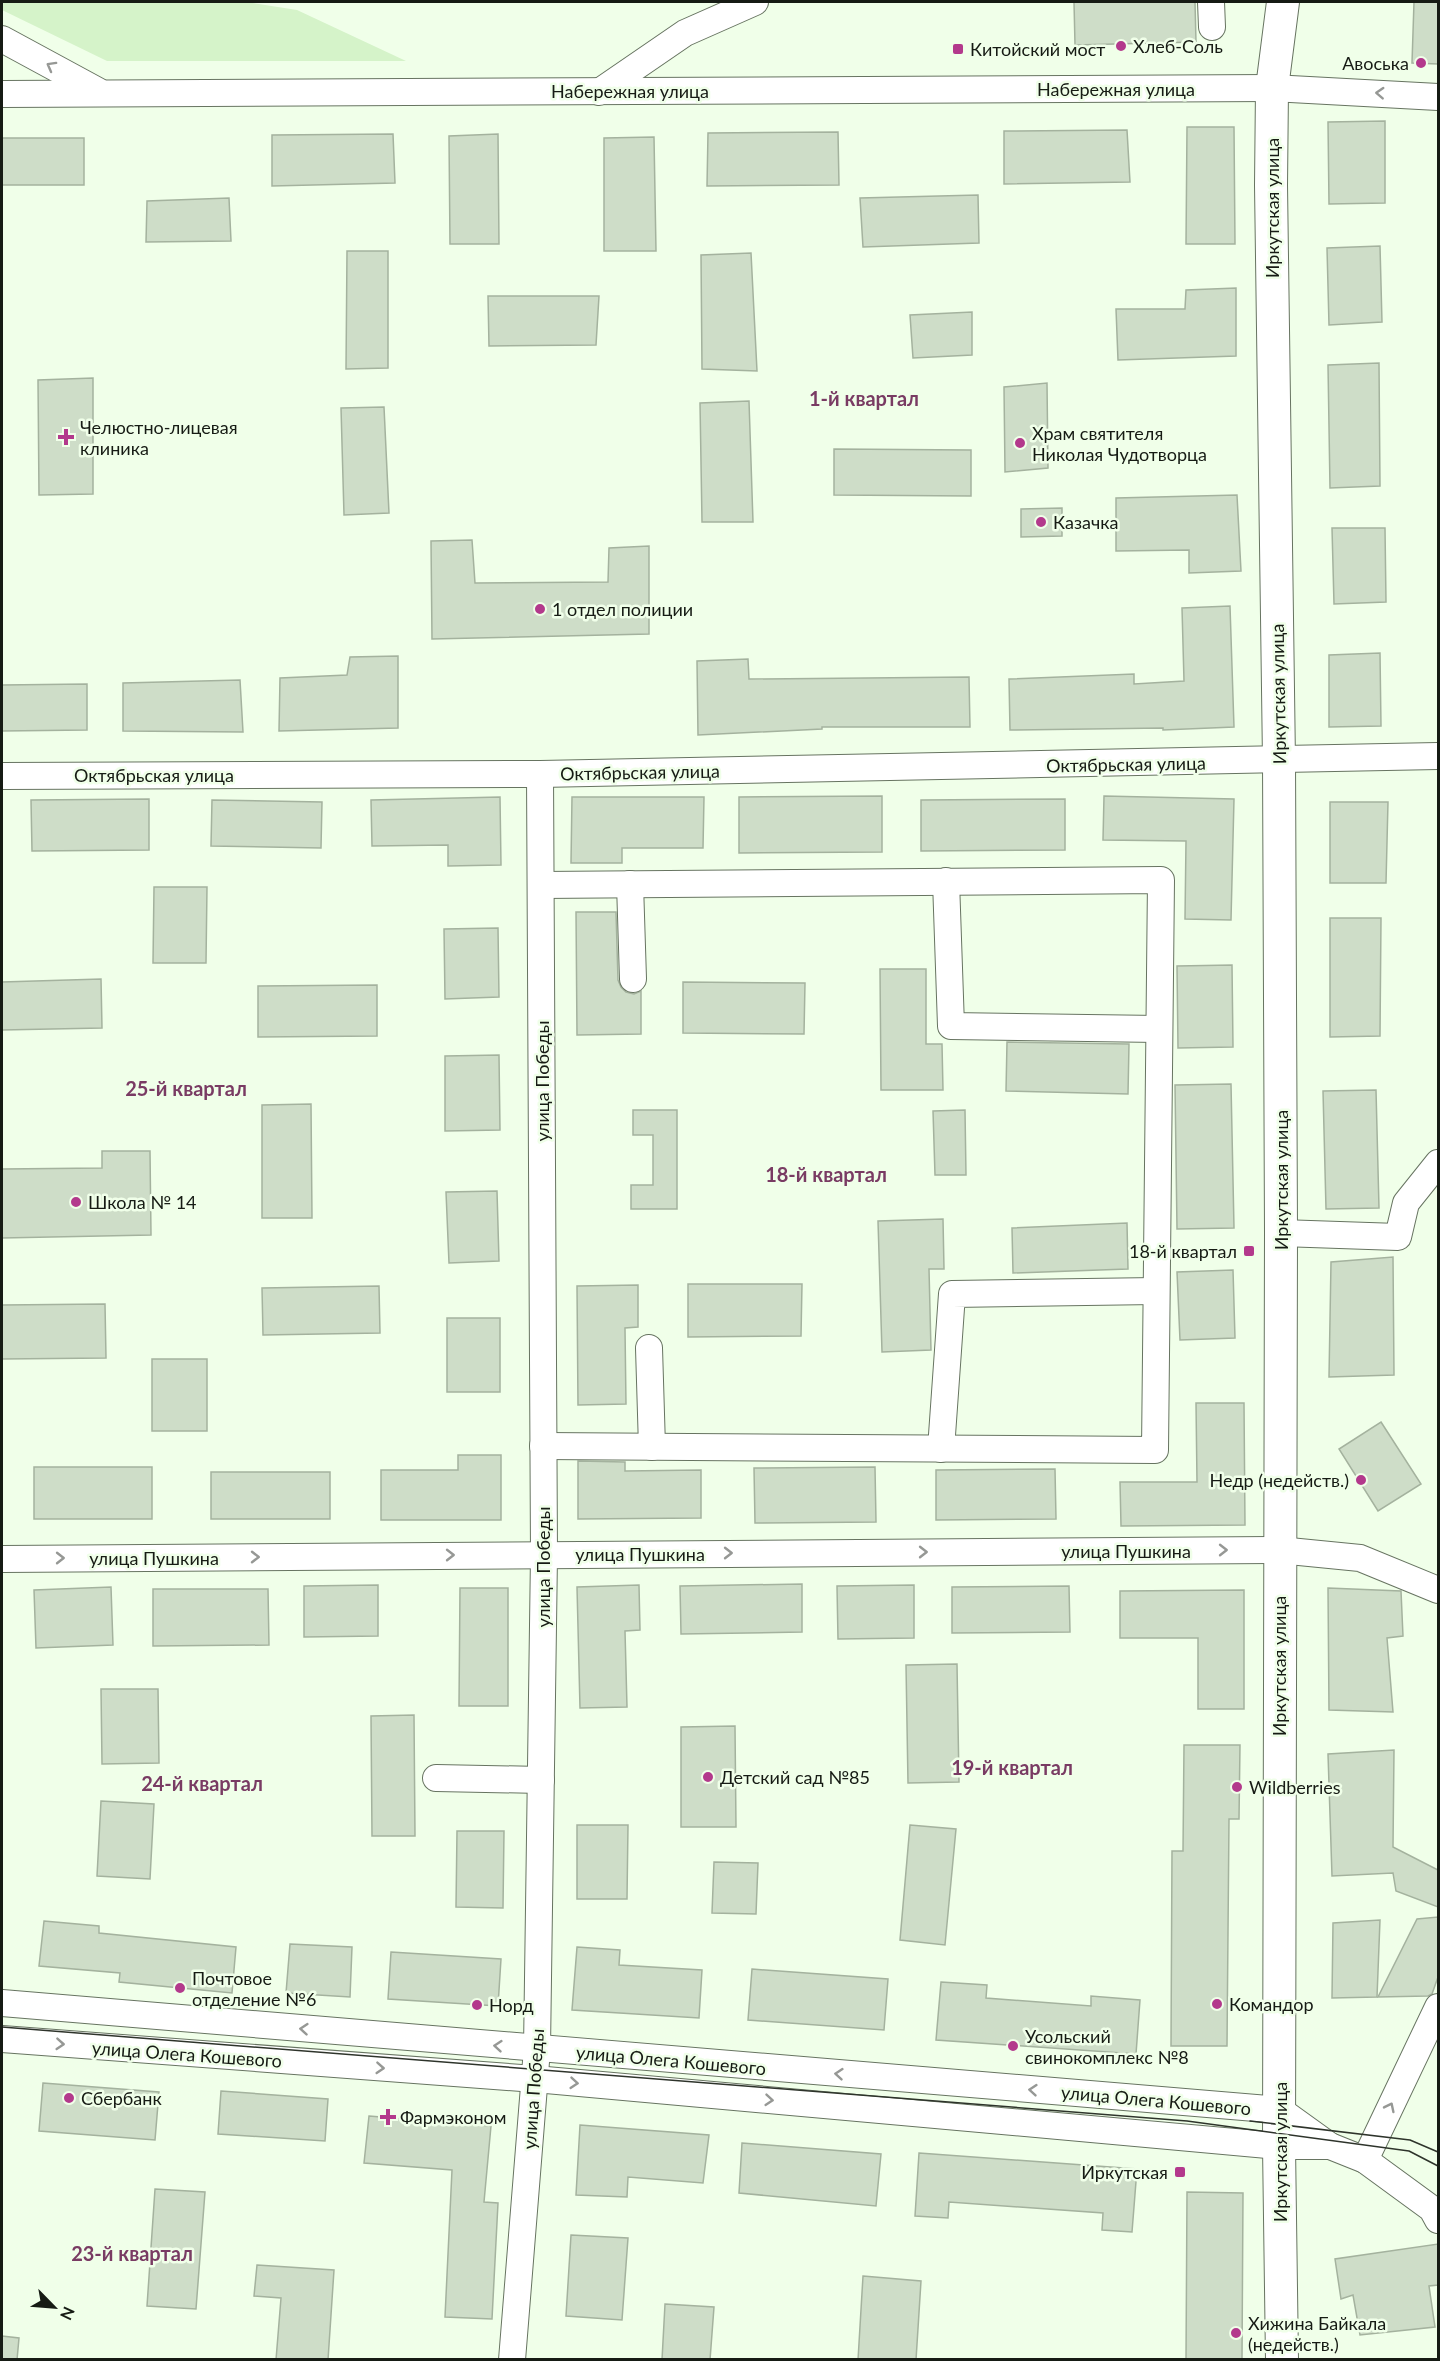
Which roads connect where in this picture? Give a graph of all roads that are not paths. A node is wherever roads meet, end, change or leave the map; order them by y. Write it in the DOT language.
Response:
graph roads {
  1 [pos="755,2"];
  2 [pos="1211,2"];
  3 [pos="1283,2"];
  4 [pos="1212,27"];
  5 [pos="2,39"];
  6 [pos="1272,87"];
  7 [pos="599,92"];
  8 [pos="100,93"];
  9 [pos="2,94"];
  10 [pos="1438,96"];
  11 [pos="1438,756"];
  12 [pos="1279,761"];
  13 [pos="540,774"];
  14 [pos="2,776"];
  15 [pos="946,881"];
  16 [pos="630,884"];
  17 [pos="541,885"];
  18 [pos="633,979"];
  19 [pos="1159,1029"];
  20 [pos="1438,1163"];
  21 [pos="1281,1233"];
  22 [pos="1156,1291"];
  23 [pos="650,1348"];
  24 [pos="543,1446"];
  25 [pos="652,1447"];
  26 [pos="941,1449"];
  27 [pos="1279,1550"];
  28 [pos="544,1555"];
  29 [pos="2,1559"];
  30 [pos="1438,1590"];
  31 [pos="436,1778"];
  32 [pos="541,1780"];
  33 [pos="2,2002"];
  34 [pos="1438,2007"];
  35 [pos="2,2039"];
  36 [pos="537,2049"];
  37 [pos="535,2079"];
  38 [pos="1280,2110"];
  39 [pos="1279,2146"];
  40 [pos="1330,2146"];
  41 [pos="1365,2160"];
  42 [pos="1438,2220"];
  43 [pos="512,2360"];
  44 [pos="1282,2360"];
  1 -- 7 [label="street"];
  2 -- 4 [label="street"];
  3 -- 6 [label="main road, Иркутская улица"];
  8 -- 5 [label="street, Набережная улица, one-way"];
  6 -- 7 [label="street, Набережная улица"];
  10 -- 6 [label="street, Набережная улица, one-way"];
  6 -- 12 [label="main road, Иркутская улица"];
  7 -- 8 [label="street, Набережная улица"];
  8 -- 9 [label="street"];
  11 -- 12 [label="street, Октябрьская улица"];
  12 -- 13 [label="street, Октябрьская улица"];
  12 -- 21 [label="main road, Иркутская улица"];
  13 -- 14 [label="street, Октябрьская улица"];
  13 -- 17 [label="street, улица Победы"];
  15 -- 16 [label="street"];
  15 -- 19 [label="street"];
  15 -- 19 [label="street"];
  16 -- 17 [label="street"];
  16 -- 18 [label="street"];
  17 -- 24 [label="street, улица Победы"];
  19 -- 22 [label="street"];
  20 -- 21 [label="street"];
  21 -- 27 [label="main road, Иркутская улица"];
  22 -- 26 [label="street"];
  22 -- 26 [label="street"];
  23 -- 25 [label="street"];
  24 -- 25 [label="street"];
  24 -- 28 [label="street, улица Победы"];
  25 -- 26 [label="street"];
  28 -- 27 [label="street, улица Пушкина, one-way"];
  27 -- 30 [label="street, улица Пушкина"];
  27 -- 38 [label="main road, Иркутская улица"];
  29 -- 28 [label="street, улица Пушкина, one-way"];
  28 -- 32 [label="street, улица Победы"];
  31 -- 32 [label="street"];
  32 -- 36 [label="street, улица Победы"];
  36 -- 33 [label="street, улица Олега Кошевого, one-way"];
  41 -- 34 [label="street, one-way"];
  35 -- 37 [label="street, улица Олега Кошевого, one-way"];
  36 -- 37 [label="street, улица Победы"];
  38 -- 36 [label="street, улица Олега Кошевого, one-way"];
  37 -- 39 [label="street, улица Олега Кошевого, one-way"];
  37 -- 43 [label="street, улица Победы"];
  38 -- 39 [label="main road, Иркутская улица"];
  38 -- 40 [label="street"];
  39 -- 40 [label="street, улица Олега Кошевого"];
  39 -- 44 [label="main road, Иркутская улица"];
  40 -- 41 [label="street"];
  41 -- 42 [label="street"];
}
